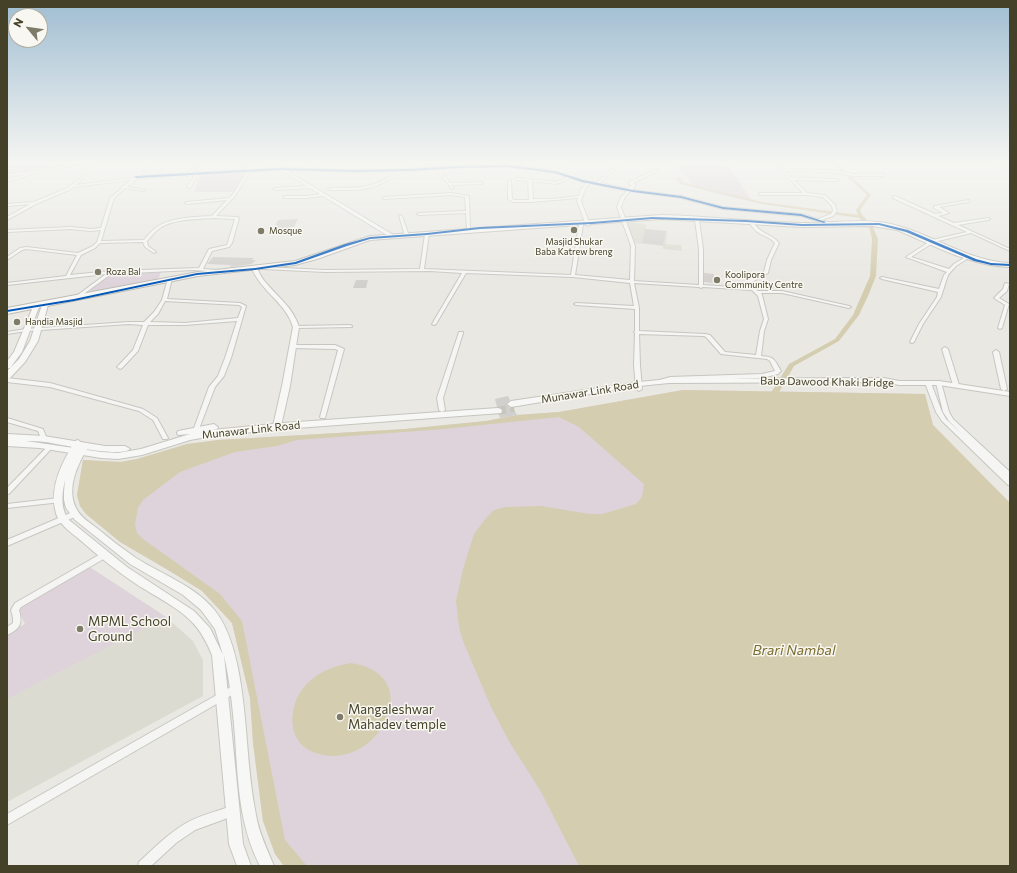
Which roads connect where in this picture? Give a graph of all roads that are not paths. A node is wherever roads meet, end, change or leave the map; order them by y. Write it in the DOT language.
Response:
graph roads {
  1 [pos="34,204"];
  2 [pos="110,204"];
  3 [pos="225,204"];
  4 [pos="337,204"];
  5 [pos="467,204"];
  6 [pos="579,204"];
  7 [pos="620,204"];
  8 [pos="707,204"];
  9 [pos="831,204"];
  10 [pos="909,204"];
  11 [pos="957,204"];
  12 [pos="468,212"];
  13 [pos="419,214"];
  14 [pos="934,215"];
  15 [pos="400,216"];
  16 [pos="213,217"];
  17 [pos="7,219"];
  18 [pos="632,219"];
  19 [pos="988,219"];
  20 [pos="624,220"];
  21 [pos="697,220"];
  22 [pos="818,220"];
  23 [pos="752,223"];
  24 [pos="587,224"];
  25 [pos="955,224"];
  26 [pos="835,225"];
  27 [pos="103,229"];
  28 [pos="469,229"];
  29 [pos="7,231"];
  30 [pos="449,232"];
  31 [pos="972,232"];
  32 [pos="427,234"];
  33 [pos="392,236"];
  34 [pos="407,236"];
  35 [pos="145,241"];
  36 [pos="933,241"];
  37 [pos="99,242"];
  38 [pos="1010,250"];
  39 [pos="154,252"];
  40 [pos="79,254"];
  41 [pos="968,257"];
  42 [pos="7,259"];
  43 [pos="1010,265"];
  44 [pos="259,268"];
  45 [pos="201,269"];
  46 [pos="422,270"];
  47 [pos="220,271"];
  48 [pos="949,271"];
  49 [pos="112,272"];
  50 [pos="464,272"];
  51 [pos="68,276"];
  52 [pos="573,276"];
  53 [pos="882,278"];
  54 [pos="170,279"];
  55 [pos="632,282"];
  56 [pos="7,284"];
  57 [pos="1007,284"];
  58 [pos="701,287"];
  59 [pos="751,289"];
  60 [pos="940,291"];
  61 [pos="757,292"];
  62 [pos="74,300"];
  63 [pos="164,300"];
  64 [pos="576,304"];
  65 [pos="45,305"];
  66 [pos="1008,305"];
  67 [pos="36,307"];
  68 [pos="849,307"];
  69 [pos="637,308"];
  70 [pos="7,311"];
  71 [pos="239,319"];
  72 [pos="146,323"];
  73 [pos="434,324"];
  74 [pos="350,326"];
  75 [pos="296,327"];
  76 [pos="1000,328"];
  77 [pos="38,329"];
  78 [pos="26,330"];
  79 [pos="7,332"];
  80 [pos="636,332"];
  81 [pos="461,333"];
  82 [pos="912,342"];
  83 [pos="293,347"];
  84 [pos="945,349"];
  85 [pos="996,352"];
  86 [pos="758,356"];
  87 [pos="7,366"];
  88 [pos="120,367"];
  89 [pos="7,376"];
  90 [pos="7,380"];
  91 [pos="667,383"];
  92 [pos="928,383"];
  93 [pos="939,383"];
  94 [pos="956,385"];
  95 [pos="639,387"];
  96 [pos="1008,391"];
  97 [pos="512,406"];
  98 [pos="497,408"];
  99 [pos="442,413"];
  100 [pos="323,417"];
  101 [pos="7,420"];
  102 [pos="277,423"];
  103 [pos="197,428"];
  104 [pos="7,437"];
  105 [pos="165,438"];
  106 [pos="7,443"];
  107 [pos="47,443"];
  108 [pos="79,448"];
  109 [pos="1010,476"];
  110 [pos="1010,483"];
  111 [pos="7,492"];
  112 [pos="59,500"];
  113 [pos="7,506"];
  114 [pos="75,514"];
  115 [pos="63,519"];
  116 [pos="7,543"];
  117 [pos="104,555"];
  118 [pos="7,631"];
  119 [pos="236,688"];
  120 [pos="222,696"];
  121 [pos="232,811"];
  122 [pos="7,820"];
  123 [pos="143,866"];
  124 [pos="244,866"];
  125 [pos="267,866"];
  1 -- 17 [label="street"];
  2 -- 27 [label="street"];
  3 -- 16 [label="street"];
  4 -- 33 [label="street"];
  5 -- 12 [label="street"];
  6 -- 24 [label="street"];
  7 -- 20 [label="street"];
  8 -- 22 [label="street"];
  9 -- 22 [label="street"];
  10 -- 14 [label="street"];
  11 -- 14 [label="street"];
  12 -- 13 [label="street"];
  12 -- 28 [label="street"];
  14 -- 25 [label="street"];
  15 -- 34 [label="street"];
  16 -- 35 [label="street"];
  16 -- 45 [label="street"];
  18 -- 20 [label="highway"];
  18 -- 21 [label="highway"];
  18 -- 26 [label="highway"];
  19 -- 25 [label="street"];
  20 -- 24 [label="highway"];
  20 -- 55 [label="street"];
  21 -- 23 [label="highway"];
  21 -- 58 [label="street"];
  22 -- 26 [label="street"];
  23 -- 26 [label="highway"];
  23 -- 59 [label="street"];
  24 -- 28 [label="highway"];
  24 -- 30 [label="highway"];
  24 -- 52 [label="street"];
  25 -- 31 [label="street"];
  26 -- 36 [label="highway"];
  27 -- 29 [label="street"];
  27 -- 37 [label="street"];
  28 -- 30 [label="highway"];
  30 -- 32 [label="highway"];
  31 -- 36 [label="street"];
  31 -- 38 [label="street"];
  32 -- 34 [label="highway"];
  32 -- 46 [label="street"];
  33 -- 34 [label="highway"];
  33 -- 44 [label="highway"];
  35 -- 37 [label="street"];
  35 -- 39 [label="street"];
  36 -- 41 [label="highway"];
  36 -- 48 [label="street"];
  37 -- 40 [label="street"];
  40 -- 42 [label="street"];
  40 -- 51 [label="street"];
  41 -- 43 [label="highway"];
  41 -- 48 [label="street"];
  44 -- 46 [label="street"];
  44 -- 47 [label="highway"];
  44 -- 75 [label="street"];
  45 -- 47 [label="street"];
  45 -- 49 [label="street"];
  46 -- 50 [label="street"];
  47 -- 54 [label="highway"];
  48 -- 60 [label="street"];
  49 -- 51 [label="street"];
  49 -- 62 [label="street"];
  50 -- 52 [label="street"];
  50 -- 73 [label="street"];
  51 -- 56 [label="street"];
  52 -- 55 [label="street"];
  53 -- 60 [label="street"];
  54 -- 62 [label="highway"];
  54 -- 63 [label="street"];
  55 -- 58 [label="street"];
  55 -- 69 [label="street"];
  57 -- 66 [label="street"];
  58 -- 59 [label="street"];
  59 -- 61 [label="street"];
  60 -- 82 [label="street"];
  61 -- 68 [label="street"];
  61 -- 86 [label="street"];
  62 -- 65 [label="highway"];
  63 -- 71 [label="street"];
  63 -- 72 [label="street"];
  64 -- 69 [label="street"];
  65 -- 67 [label="highway"];
  65 -- 77 [label="main road"];
  66 -- 76 [label="street"];
  67 -- 70 [label="highway"];
  67 -- 78 [label="main road"];
  69 -- 80 [label="street"];
  71 -- 72 [label="street"];
  71 -- 103 [label="street"];
  72 -- 77 [label="street"];
  72 -- 88 [label="street"];
  74 -- 75 [label="street"];
  75 -- 83 [label="street"];
  77 -- 78 [label="street"];
  77 -- 89 [label="main road"];
  78 -- 79 [label="street"];
  78 -- 87 [label="main road"];
  80 -- 86 [label="street"];
  80 -- 95 [label="street"];
  81 -- 99 [label="street"];
  83 -- 100 [label="street"];
  83 -- 102 [label="street"];
  84 -- 94 [label="street"];
  85 -- 96 [label="street"];
  86 -- 91 [label="street"];
  90 -- 105 [label="street"];
  91 -- 92 [label="main road, Baba Dawood Khaki Bridge"];
  91 -- 95 [label="main road, Munawar Link Road"];
  92 -- 93 [label="main road"];
  92 -- 110 [label="street"];
  93 -- 94 [label="main road"];
  93 -- 109 [label="street"];
  94 -- 96 [label="main road"];
  95 -- 97 [label="main road, Munawar Link Road"];
  98 -- 99 [label="main road, Munawar Link Road"];
  99 -- 100 [label="main road, Munawar Link Road"];
  99 -- 102 [label="main road, Munawar Link Road"];
  100 -- 102 [label="main road, Munawar Link Road"];
  101 -- 107 [label="street"];
  102 -- 103 [label="main road, Munawar Link Road"];
  102 -- 108 [label="main road, Munawar Link Road"];
  103 -- 105 [label="main road, Munawar Link Road"];
  104 -- 107 [label="main road, Munawar Link Road"];
  105 -- 108 [label="main road, Munawar Link Road"];
  106 -- 107 [label="main road, Munawar Link Road"];
  107 -- 108 [label="main road, Munawar Link Road"];
  107 -- 111 [label="street"];
  108 -- 112 [label="street"];
  108 -- 114 [label="street"];
  112 -- 113 [label="street"];
  112 -- 115 [label="street"];
  114 -- 115 [label="street"];
  114 -- 119 [label="street"];
  115 -- 116 [label="street"];
  115 -- 117 [label="street"];
  117 -- 118 [label="street"];
  117 -- 120 [label="street"];
  119 -- 120 [label="street"];
  119 -- 125 [label="street"];
  120 -- 121 [label="street"];
  120 -- 122 [label="street"];
  121 -- 123 [label="street"];
  121 -- 124 [label="street"];
}
